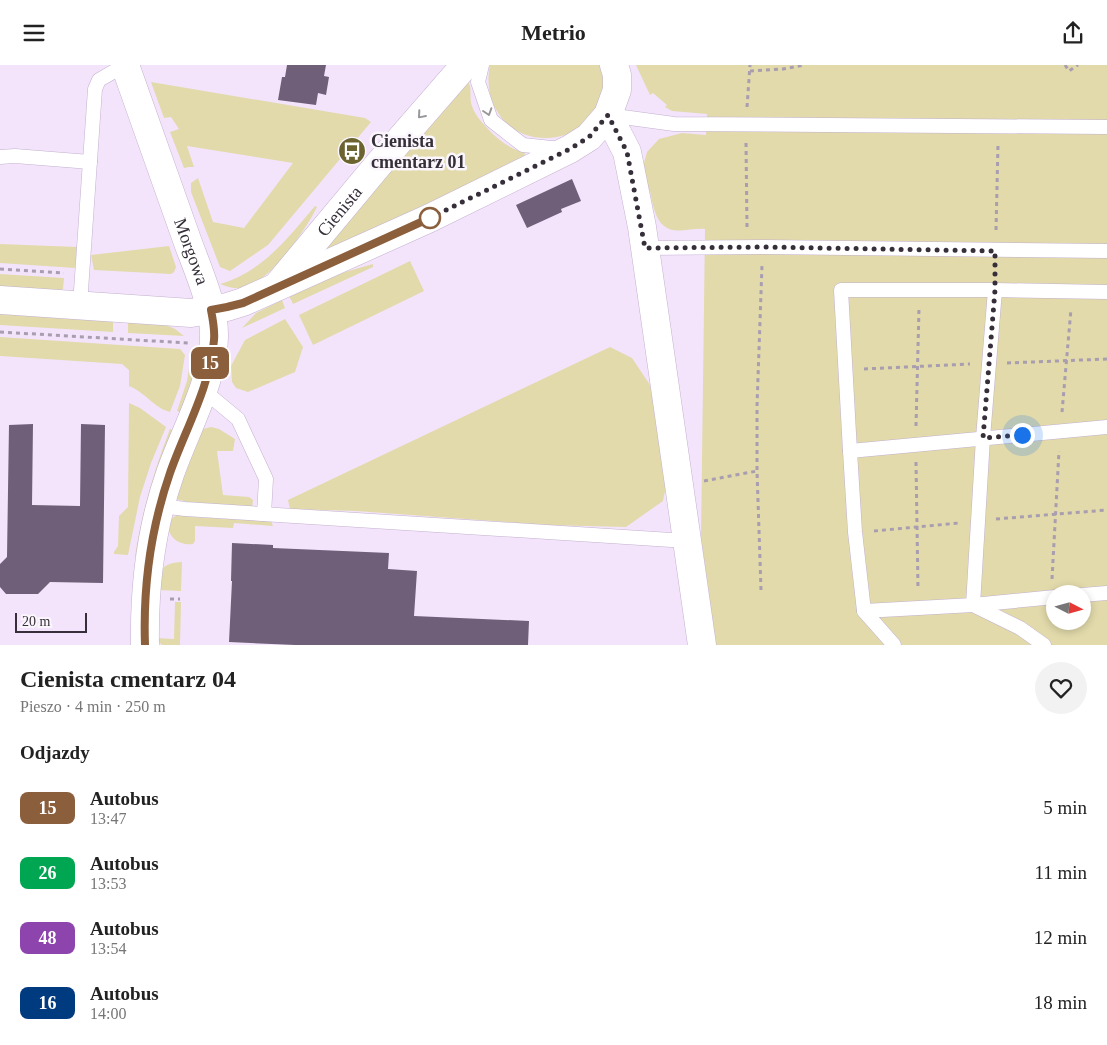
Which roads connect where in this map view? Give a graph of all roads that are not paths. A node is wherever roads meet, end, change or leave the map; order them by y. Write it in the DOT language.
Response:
graph roads {
  1 [pos="125,65"];
  2 [pos="465,65"];
  3 [pos="482,65"];
  4 [pos="614,65"];
  5 [pos="608,115"];
  6 [pos="1107,127"];
  7 [pos="570,149"];
  8 [pos="0,157"];
  9 [pos="90,162"];
  10 [pos="645,248"];
  11 [pos="1107,251"];
  12 [pos="274,289"];
  13 [pos="995,290"];
  14 [pos="1107,292"];
  15 [pos="0,300"];
  16 [pos="80,305"];
  17 [pos="211,310"];
  18 [pos="202,390"];
  19 [pos="1107,427"];
  20 [pos="983,438"];
  21 [pos="850,451"];
  22 [pos="160,506"];
  23 [pos="264,514"];
  24 [pos="687,541"];
  25 [pos="1107,593"];
  26 [pos="1091,594"];
  27 [pos="1046,598"];
  28 [pos="973,605"];
  29 [pos="864,611"];
  30 [pos="145,645"];
  31 [pos="702,645"];
  32 [pos="894,645"];
  33 [pos="1044,645"];
  1 -- 9 [label="lane"];
  1 -- 17 [label="street, Morgowa"];
  2 -- 12 [label="street, Cienista, one-way"];
  3 -- 7 [label="lane, one-way"];
  4 -- 5 [label="street, Cienista"];
  5 -- 6 [label="lane"];
  5 -- 7 [label="street, Cienista"];
  5 -- 10 [label="street"];
  7 -- 12 [label="street, Cienista"];
  8 -- 9 [label="lane"];
  9 -- 16 [label="lane"];
  10 -- 11 [label="lane"];
  10 -- 24 [label="street"];
  12 -- 17 [label="street, Cienista"];
  13 -- 14 [label="lane"];
  13 -- 20 [label="lane"];
  13 -- 21 [label="lane"];
  15 -- 16 [label="street, Cienista"];
  16 -- 17 [label="street, Cienista"];
  17 -- 18 [label="street, Morgowa"];
  18 -- 22 [label="street, Morgowa"];
  18 -- 23 [label="lane"];
  19 -- 20 [label="lane"];
  20 -- 21 [label="lane"];
  20 -- 28 [label="lane"];
  21 -- 29 [label="lane"];
  22 -- 23 [label="lane"];
  22 -- 30 [label="street, Morgowa"];
  23 -- 24 [label="lane"];
  24 -- 31 [label="street"];
  25 -- 26 [label="lane"];
  27 -- 28 [label="lane"];
  28 -- 29 [label="lane"];
  28 -- 33 [label="lane"];
  29 -- 32 [label="lane"];
}
